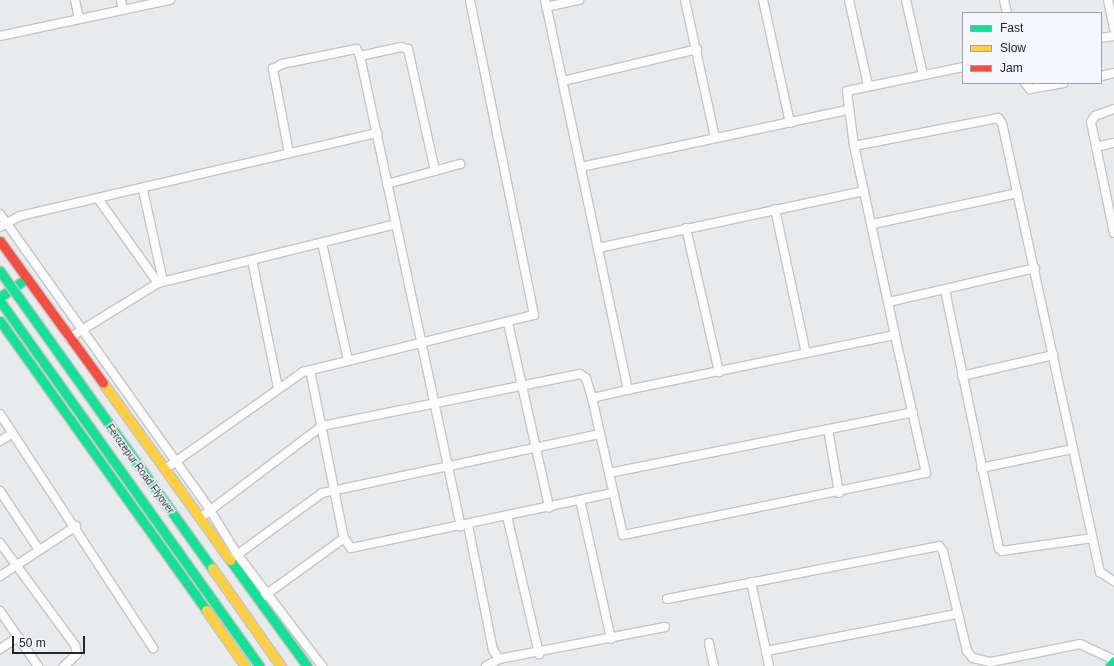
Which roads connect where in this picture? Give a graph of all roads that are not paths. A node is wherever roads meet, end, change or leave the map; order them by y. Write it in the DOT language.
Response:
graph roads {
  1 [pos="75,0"];
  2 [pos="121,0"];
  3 [pos="170,0"];
  4 [pos="470,0"];
  5 [pos="579,0"];
  6 [pos="685,0"];
  7 [pos="763,0"];
  8 [pos="849,0"];
  9 [pos="906,0"];
  10 [pos="1004,0"];
  11 [pos="1108,0"];
  12 [pos="546,4"];
  13 [pos="123,10"];
  14 [pos="1007,12"];
  15 [pos="79,19"];
  16 [pos="1114,28"];
  17 [pos="0,36"];
  18 [pos="1114,36"];
  19 [pos="1102,38"];
  20 [pos="697,50"];
  21 [pos="360,56"];
  22 [pos="962,67"];
  23 [pos="1114,73"];
  24 [pos="923,75"];
  25 [pos="1102,76"];
  26 [pos="562,81"];
  27 [pos="1025,84"];
  28 [pos="1058,84"];
  29 [pos="868,86"];
  30 [pos="1114,109"];
  31 [pos="847,110"];
  32 [pos="790,123"];
  33 [pos="376,133"];
  34 [pos="715,138"];
  35 [pos="1114,144"];
  36 [pos="854,146"];
  37 [pos="1096,147"];
  38 [pos="289,153"];
  39 [pos="460,164"];
  40 [pos="581,167"];
  41 [pos="435,171"];
  42 [pos="388,184"];
  43 [pos="143,190"];
  44 [pos="864,191"];
  45 [pos="1018,193"];
  46 [pos="99,200"];
  47 [pos="775,209"];
  48 [pos="0,214"];
  49 [pos="3,224"];
  50 [pos="396,224"];
  51 [pos="873,224"];
  52 [pos="1113,224"];
  53 [pos="686,228"];
  54 [pos="1114,233"];
  55 [pos="0,241"];
  56 [pos="322,243"];
  57 [pos="598,248"];
  58 [pos="252,260"];
  59 [pos="19,268"];
  60 [pos="1035,268"];
  61 [pos="0,271"];
  62 [pos="26,279"];
  63 [pos="0,282"];
  64 [pos="160,282"];
  65 [pos="945,290"];
  66 [pos="0,297"];
  67 [pos="0,301"];
  68 [pos="889,302"];
  69 [pos="0,322"];
  70 [pos="508,323"];
  71 [pos="80,329"];
  72 [pos="895,335"];
  73 [pos="69,338"];
  74 [pos="421,344"];
  75 [pos="806,353"];
  76 [pos="1054,355"];
  77 [pos="348,360"];
  78 [pos="310,370"];
  79 [pos="719,372"];
  80 [pos="962,376"];
  81 [pos="523,386"];
  82 [pos="278,388"];
  83 [pos="628,390"];
  84 [pos="592,398"];
  85 [pos="435,406"];
  86 [pos="913,412"];
  87 [pos="0,414"];
  88 [pos="322,426"];
  89 [pos="828,429"];
  90 [pos="13,433"];
  91 [pos="600,434"];
  92 [pos="0,441"];
  93 [pos="536,448"];
  94 [pos="1073,449"];
  95 [pos="176,462"];
  96 [pos="449,467"];
  97 [pos="981,468"];
  98 [pos="165,469"];
  99 [pos="609,473"];
  100 [pos="334,489"];
  101 [pos="0,491"];
  102 [pos="613,493"];
  103 [pos="839,493"];
  104 [pos="580,500"];
  105 [pos="549,507"];
  106 [pos="210,510"];
  107 [pos="507,516"];
  108 [pos="200,518"];
  109 [pos="76,526"];
  110 [pos="464,526"];
  111 [pos="344,538"];
  112 [pos="1092,538"];
  113 [pos="0,543"];
  114 [pos="39,550"];
  115 [pos="237,554"];
  116 [pos="230,561"];
  117 [pos="15,566"];
  118 [pos="0,576"];
  119 [pos="751,582"];
  120 [pos="1114,582"];
  121 [pos="267,593"];
  122 [pos="258,599"];
  123 [pos="667,599"];
  124 [pos="0,611"];
  125 [pos="956,614"];
  126 [pos="665,627"];
  127 [pos="18,637"];
  128 [pos="611,639"];
  129 [pos="709,643"];
  130 [pos="153,648"];
  131 [pos="0,649"];
  132 [pos="766,651"];
  133 [pos="539,654"];
  134 [pos="499,659"];
  135 [pos="1114,660"];
  136 [pos="38,666"];
  137 [pos="64,666"];
  138 [pos="245,666"];
  139 [pos="259,666"];
  140 [pos="282,666"];
  141 [pos="307,666"];
  142 [pos="322,666"];
  143 [pos="486,666"];
  144 [pos="714,666"];
  145 [pos="769,666"];
  146 [pos="1110,666"];
  1 -- 15 [label="street"];
  2 -- 13 [label="street"];
  3 -- 13 [label="street"];
  4 -- 70 [label="street"];
  5 -- 12 [label="street"];
  6 -- 20 [label="street"];
  7 -- 32 [label="street"];
  8 -- 29 [label="street"];
  9 -- 24 [label="street"];
  10 -- 14 [label="street"];
  11 -- 16 [label="street"];
  12 -- 26 [label="street"];
  13 -- 15 [label="street"];
  15 -- 17 [label="street"];
  18 -- 19 [label="street"];
  20 -- 26 [label="street"];
  20 -- 34 [label="street"];
  21 -- 33 [label="street"];
  21 -- 38 [label="street"];
  21 -- 41 [label="street"];
  22 -- 24 [label="street"];
  23 -- 25 [label="street"];
  24 -- 29 [label="street"];
  26 -- 40 [label="street"];
  27 -- 28 [label="street"];
  29 -- 31 [label="street"];
  30 -- 37 [label="street"];
  31 -- 32 [label="street"];
  31 -- 36 [label="street"];
  32 -- 34 [label="street"];
  33 -- 38 [label="street"];
  33 -- 42 [label="street"];
  34 -- 40 [label="street"];
  35 -- 37 [label="street"];
  36 -- 44 [label="street"];
  36 -- 45 [label="street"];
  37 -- 52 [label="street"];
  38 -- 43 [label="street"];
  39 -- 41 [label="street"];
  40 -- 57 [label="street"];
  41 -- 42 [label="street"];
  42 -- 50 [label="street"];
  43 -- 46 [label="street"];
  43 -- 64 [label="street"];
  44 -- 47 [label="street"];
  44 -- 51 [label="street"];
  45 -- 51 [label="street"];
  45 -- 60 [label="street"];
  46 -- 49 [label="street"];
  46 -- 64 [label="street"];
  47 -- 53 [label="street"];
  47 -- 75 [label="street"];
  48 -- 49 [label="street"];
  49 -- 71 [label="street"];
  50 -- 56 [label="street"];
  50 -- 74 [label="street"];
  51 -- 68 [label="street"];
  52 -- 54 [label="street"];
  53 -- 57 [label="street"];
  53 -- 79 [label="street"];
  55 -- 59 [label="main road"];
  56 -- 58 [label="street"];
  56 -- 77 [label="street"];
  57 -- 83 [label="street"];
  58 -- 64 [label="street"];
  58 -- 82 [label="street"];
  59 -- 62 [label="main road"];
  59 -- 63 [label="main road"];
  60 -- 65 [label="street"];
  60 -- 76 [label="street"];
  61 -- 140 [label="main road, Ferozepur Road Flyover, bridge"];
  62 -- 66 [label="main road"];
  62 -- 73 [label="main road"];
  64 -- 71 [label="street"];
  65 -- 68 [label="street"];
  65 -- 80 [label="street"];
  67 -- 139 [label="main road, Ferozepur Road Flyover"];
  68 -- 72 [label="street"];
  69 -- 138 [label="main road"];
  70 -- 74 [label="street"];
  70 -- 81 [label="street"];
  71 -- 73 [label="street"];
  71 -- 95 [label="street"];
  72 -- 75 [label="street"];
  72 -- 86 [label="street"];
  73 -- 98 [label="main road"];
  74 -- 77 [label="street"];
  74 -- 85 [label="street"];
  75 -- 79 [label="street"];
  76 -- 80 [label="street"];
  76 -- 94 [label="street"];
  77 -- 78 [label="street"];
  78 -- 82 [label="street"];
  78 -- 88 [label="street"];
  79 -- 83 [label="street"];
  80 -- 97 [label="street"];
  81 -- 84 [label="street"];
  81 -- 85 [label="street"];
  81 -- 93 [label="street"];
  82 -- 95 [label="street"];
  83 -- 84 [label="street"];
  84 -- 91 [label="street"];
  85 -- 88 [label="street"];
  85 -- 96 [label="street"];
  86 -- 89 [label="street"];
  86 -- 103 [label="street"];
  87 -- 90 [label="street"];
  88 -- 100 [label="street"];
  88 -- 106 [label="street"];
  89 -- 99 [label="street"];
  89 -- 103 [label="street"];
  90 -- 92 [label="street"];
  90 -- 109 [label="street"];
  91 -- 93 [label="street"];
  91 -- 99 [label="street"];
  93 -- 96 [label="street"];
  93 -- 105 [label="street"];
  94 -- 97 [label="street"];
  94 -- 112 [label="street"];
  95 -- 98 [label="street"];
  95 -- 106 [label="street"];
  96 -- 100 [label="street"];
  96 -- 110 [label="street"];
  97 -- 112 [label="street"];
  98 -- 108 [label="main road"];
  99 -- 102 [label="street"];
  100 -- 111 [label="street"];
  100 -- 115 [label="street"];
  101 -- 114 [label="street"];
  102 -- 103 [label="street"];
  102 -- 104 [label="street"];
  104 -- 105 [label="street"];
  104 -- 128 [label="street"];
  105 -- 107 [label="street"];
  106 -- 108 [label="street"];
  106 -- 115 [label="street"];
  107 -- 110 [label="street"];
  107 -- 133 [label="street"];
  108 -- 116 [label="main road"];
  109 -- 114 [label="street"];
  109 -- 130 [label="street"];
  110 -- 111 [label="street"];
  110 -- 134 [label="street"];
  111 -- 121 [label="street"];
  112 -- 120 [label="street"];
  113 -- 117 [label="street"];
  114 -- 117 [label="street"];
  115 -- 116 [label="street"];
  115 -- 121 [label="street"];
  116 -- 122 [label="main road"];
  117 -- 118 [label="street"];
  117 -- 137 [label="street"];
  119 -- 123 [label="street"];
  119 -- 125 [label="street"];
  119 -- 132 [label="street"];
  121 -- 122 [label="street"];
  121 -- 142 [label="street"];
  122 -- 141 [label="main road"];
  124 -- 127 [label="street"];
  125 -- 132 [label="street"];
  125 -- 135 [label="street"];
  126 -- 128 [label="street"];
  127 -- 131 [label="street"];
  127 -- 136 [label="street"];
  128 -- 133 [label="street"];
  129 -- 144 [label="street"];
  132 -- 145 [label="street"];
  133 -- 134 [label="street"];
  134 -- 143 [label="street"];
  135 -- 146 [label="main road"];
}
